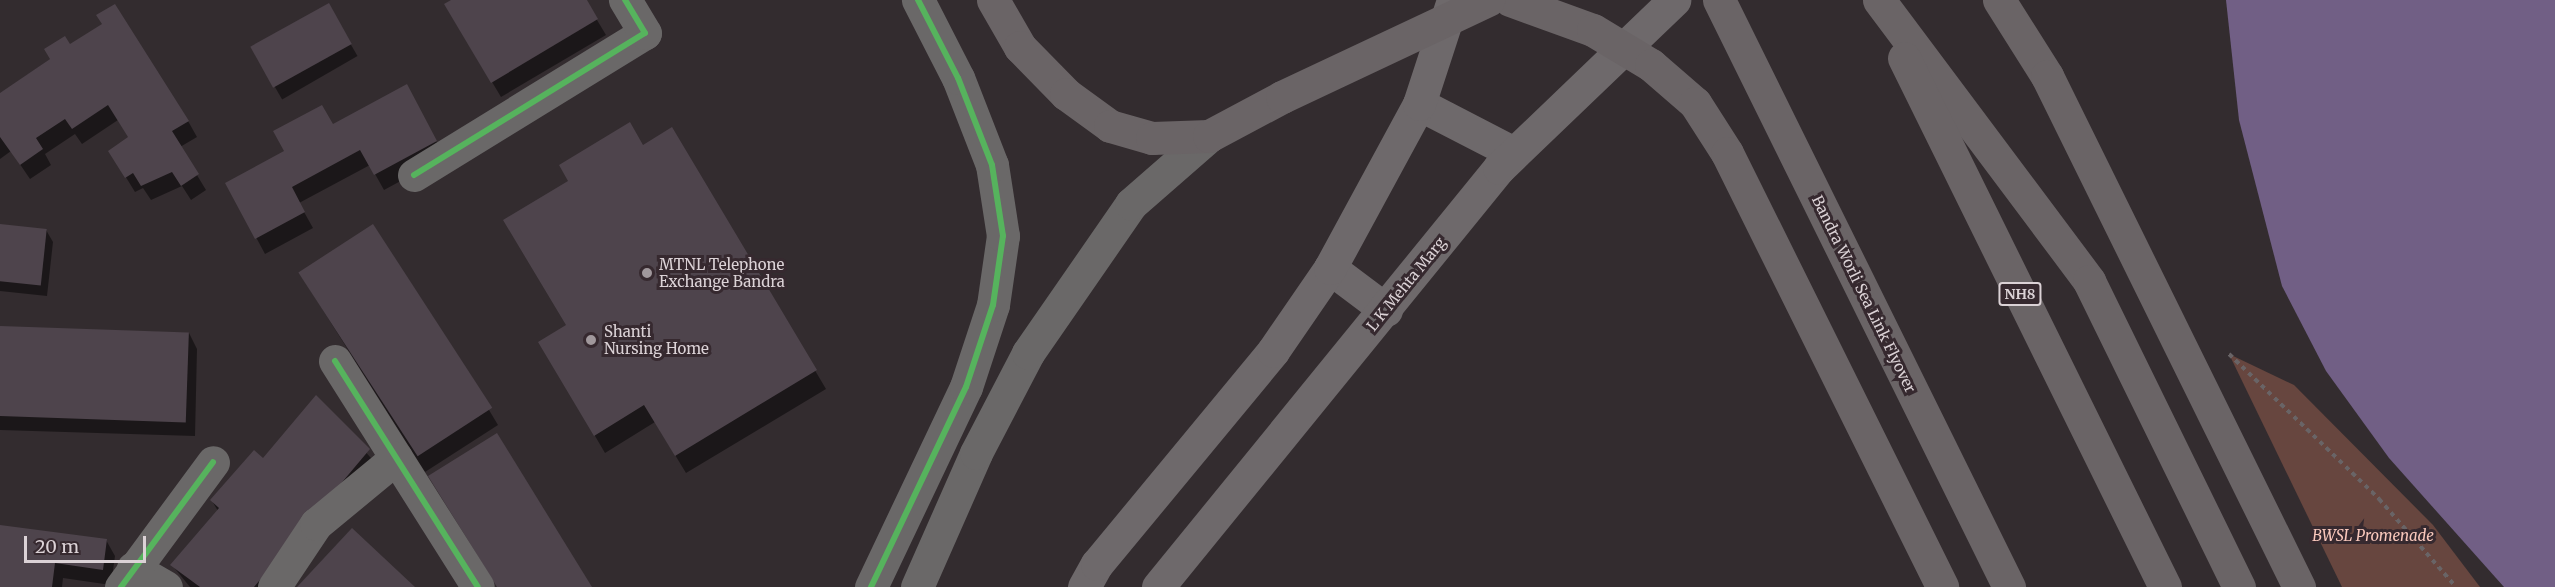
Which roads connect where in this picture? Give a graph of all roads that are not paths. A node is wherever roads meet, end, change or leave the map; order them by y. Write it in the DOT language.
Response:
graph roads {
  1 [pos="625,0"];
  2 [pos="918,0"];
  3 [pos="993,0"];
  4 [pos="1453,0"];
  5 [pos="1488,0"];
  6 [pos="1510,0"];
  7 [pos="1674,0"];
  8 [pos="1719,0"];
  9 [pos="1877,0"];
  10 [pos="1999,0"];
  11 [pos="1419,104"];
  12 [pos="1209,136"];
  13 [pos="1514,153"];
  14 [pos="414,175"];
  15 [pos="1330,268"];
  16 [pos="1386,310"];
  17 [pos="335,361"];
  18 [pos="396,458"];
  19 [pos="213,462"];
  20 [pos="127,577"];
  21 [pos="166,587"];
  22 [pos="274,587"];
  23 [pos="478,587"];
  24 [pos="871,587"];
  25 [pos="917,587"];
  26 [pos="1084,587"];
  27 [pos="1158,587"];
  28 [pos="1942,587"];
  29 [pos="2009,587"];
  30 [pos="2165,587"];
  31 [pos="2239,587"];
  32 [pos="2299,587"];
  1 -- 14 [label="street"];
  2 -- 24 [label="street"];
  3 -- 12 [label="highway"];
  4 -- 11 [label="main road"];
  5 -- 12 [label="highway, bridge"];
  6 -- 28 [label="highway, bridge"];
  7 -- 13 [label="main road, L K Mehta Marg"];
  8 -- 29 [label="highway, Bandra Worli Sea Link Flyover"];
  9 -- 30 [label="highway, NH8"];
  9 -- 31 [label="highway"];
  10 -- 32 [label="highway"];
  11 -- 13 [label="main road"];
  11 -- 15 [label="main road"];
  12 -- 25 [label="street"];
  13 -- 16 [label="main road, L K Mehta Marg"];
  15 -- 16 [label="main road"];
  15 -- 26 [label="main road"];
  16 -- 27 [label="main road, L K Mehta Marg"];
  17 -- 18 [label="street"];
  18 -- 22 [label="street"];
  18 -- 23 [label="street"];
  19 -- 20 [label="street"];
  20 -- 21 [label="street"];
}
